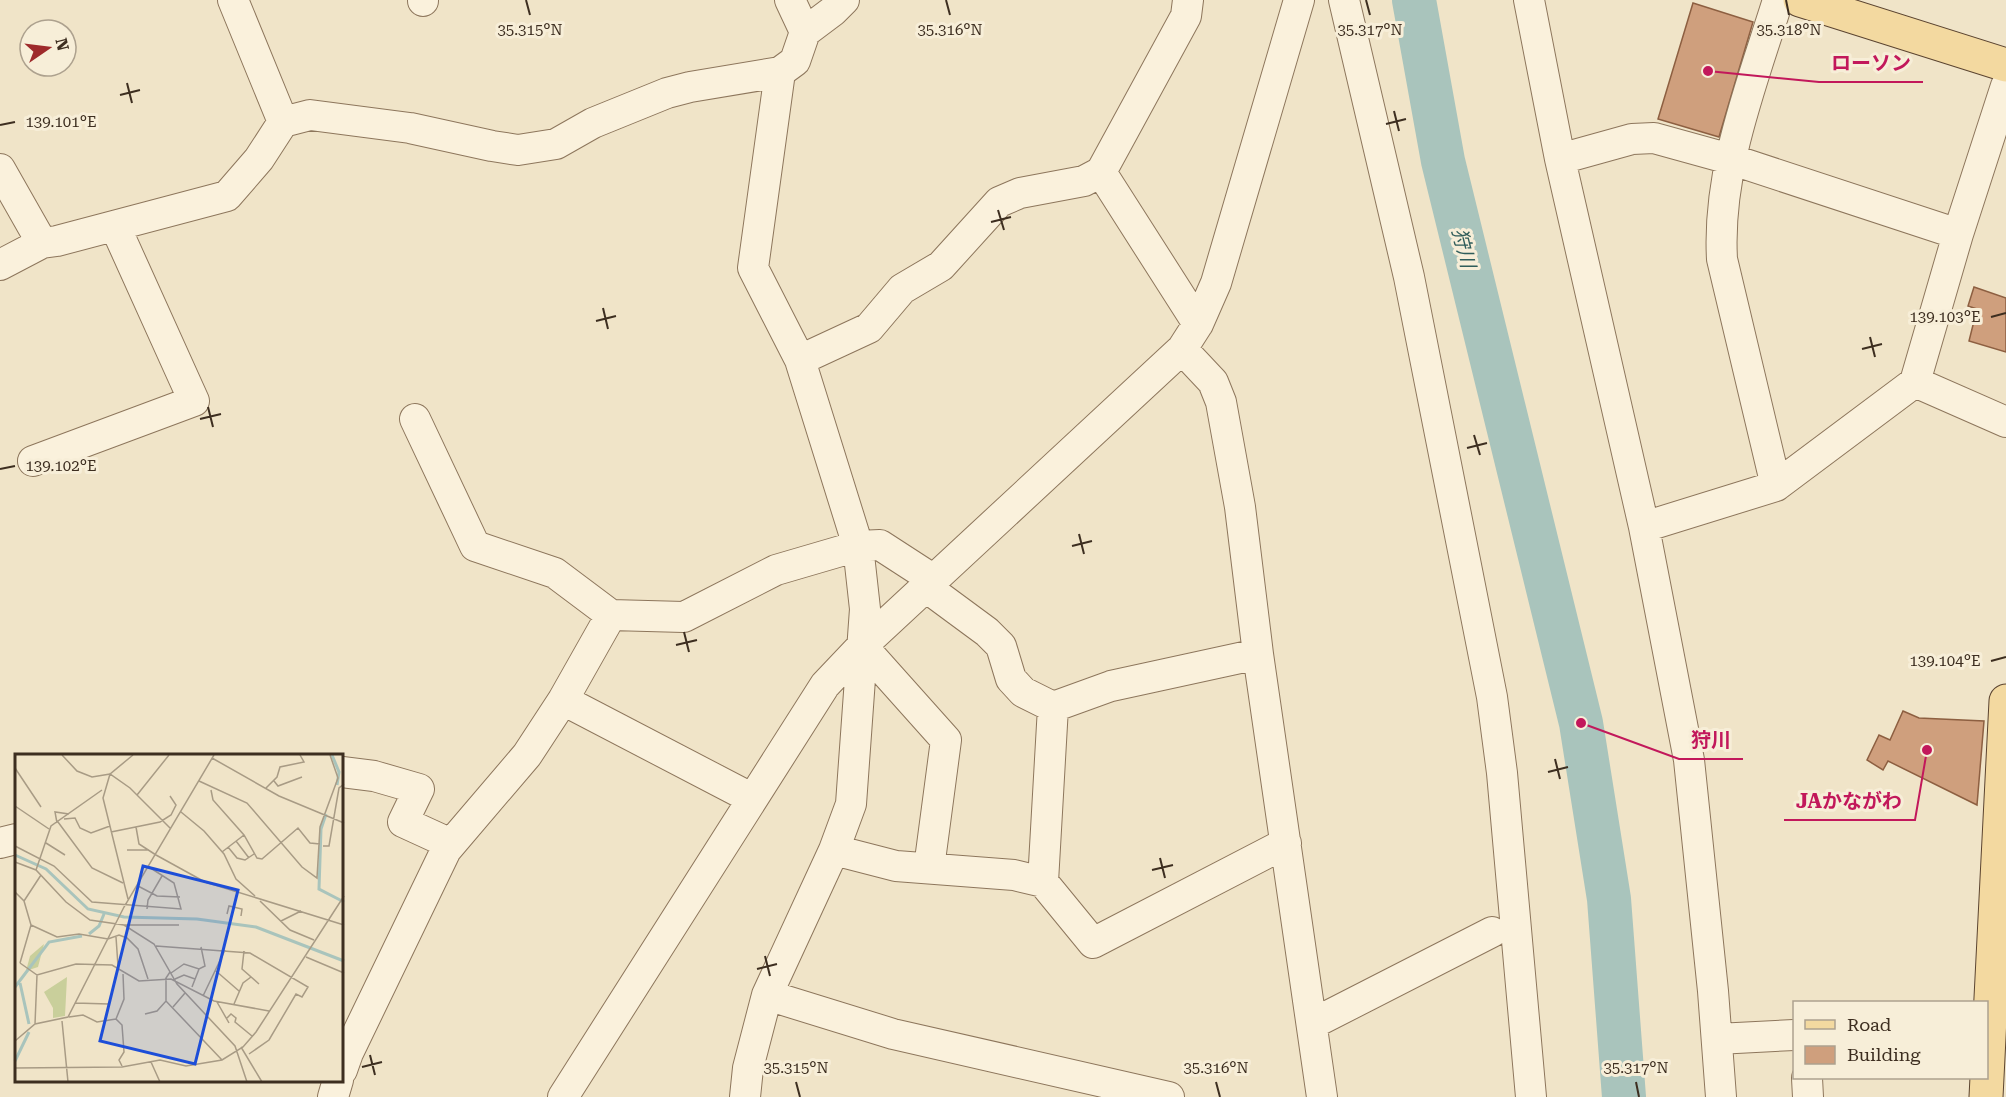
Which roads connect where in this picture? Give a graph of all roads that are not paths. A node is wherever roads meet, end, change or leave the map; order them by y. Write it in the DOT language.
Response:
graph roads {
  1 [pos="233,0"];
  2 [pos="790,0"];
  3 [pos="1188,0"];
  4 [pos="1299,0"];
  5 [pos="1344,0"];
  6 [pos="1529,0"];
  7 [pos="1778,0"];
  8 [pos="1800,0"];
  9 [pos="846,1"];
  10 [pos="805,32"];
  11 [pos="2006,65"];
  12 [pos="780,72"];
  13 [pos="2006,86"];
  14 [pos="283,122"];
  15 [pos="1560,159"];
  16 [pos="1730,159"];
  17 [pos="0,169"];
  18 [pos="1101,172"];
  19 [pos="115,226"];
  20 [pos="1958,234"];
  21 [pos="42,243"];
  22 [pos="0,266"];
  23 [pos="1198,324"];
  24 [pos="1182,349"];
  25 [pos="800,360"];
  26 [pos="1915,382"];
  27 [pos="415,419"];
  28 [pos="2006,422"];
  29 [pos="33,461"];
  30 [pos="1776,486"];
  31 [pos="1644,527"];
  32 [pos="858,546"];
  33 [pos="930,583"];
  34 [pos="611,615"];
  35 [pos="862,646"];
  36 [pos="1258,654"];
  37 [pos="563,700"];
  38 [pos="1053,707"];
  39 [pos="2005,711"];
  40 [pos="344,772"];
  41 [pos="751,798"];
  42 [pos="15,839"];
  43 [pos="0,843"];
  44 [pos="1286,843"];
  45 [pos="452,844"];
  46 [pos="834,850"];
  47 [pos="929,868"];
  48 [pos="1043,882"];
  49 [pos="1492,932"];
  50 [pos="1999,947"];
  51 [pos="766,995"];
  52 [pos="1312,1024"];
  53 [pos="1793,1035"];
  54 [pos="1717,1039"];
  55 [pos="344,1064"];
  56 [pos="1988,1074"];
  57 [pos="1807,1079"];
  58 [pos="1988,1079"];
  59 [pos="337,1082"];
  60 [pos="1069,1085"];
  61 [pos="333,1097"];
  62 [pos="563,1097"];
  63 [pos="745,1097"];
  64 [pos="1169,1097"];
  65 [pos="1322,1097"];
  66 [pos="1531,1097"];
  67 [pos="1721,1097"];
  68 [pos="1808,1097"];
  69 [pos="1986,1097"];
  1 -- 14 [label="street"];
  2 -- 10 [label="street"];
  3 -- 18 [label="street"];
  4 -- 23 [label="street"];
  5 -- 66 [label="street"];
  6 -- 15 [label="street"];
  7 -- 16 [label="street"];
  8 -- 11 [label="main road"];
  9 -- 10 [label="street"];
  10 -- 12 [label="street"];
  12 -- 14 [label="street"];
  12 -- 25 [label="street"];
  13 -- 20 [label="street"];
  14 -- 19 [label="street"];
  15 -- 16 [label="street"];
  15 -- 31 [label="street"];
  16 -- 20 [label="street"];
  16 -- 30 [label="street"];
  17 -- 21 [label="street"];
  18 -- 23 [label="street"];
  18 -- 25 [label="street"];
  19 -- 21 [label="street"];
  19 -- 29 [label="street"];
  20 -- 26 [label="street"];
  21 -- 22 [label="street"];
  23 -- 24 [label="street"];
  24 -- 33 [label="street"];
  24 -- 36 [label="street"];
  25 -- 32 [label="street"];
  26 -- 28 [label="street"];
  26 -- 30 [label="street"];
  27 -- 34 [label="street"];
  30 -- 31 [label="street"];
  31 -- 54 [label="street"];
  32 -- 33 [label="street"];
  32 -- 34 [label="street"];
  32 -- 35 [label="street"];
  33 -- 35 [label="street"];
  33 -- 38 [label="street"];
  34 -- 37 [label="street"];
  35 -- 41 [label="street"];
  35 -- 46 [label="street"];
  35 -- 47 [label="street"];
  36 -- 38 [label="street"];
  36 -- 44 [label="street"];
  37 -- 41 [label="street"];
  37 -- 45 [label="street"];
  38 -- 48 [label="street"];
  39 -- 50 [label="main road"];
  40 -- 45 [label="street"];
  41 -- 62 [label="street"];
  42 -- 43 [label="street"];
  44 -- 48 [label="street"];
  44 -- 52 [label="street"];
  45 -- 55 [label="street"];
  46 -- 47 [label="street"];
  46 -- 51 [label="street"];
  47 -- 48 [label="street"];
  49 -- 52 [label="street"];
  50 -- 56 [label="main road"];
  51 -- 60 [label="street"];
  51 -- 63 [label="street"];
  52 -- 65 [label="street"];
  53 -- 54 [label="street"];
  54 -- 67 [label="street"];
  57 -- 68 [label="street"];
  58 -- 69 [label="main road"];
  59 -- 61 [label="street"];
  60 -- 64 [label="street"];
}
